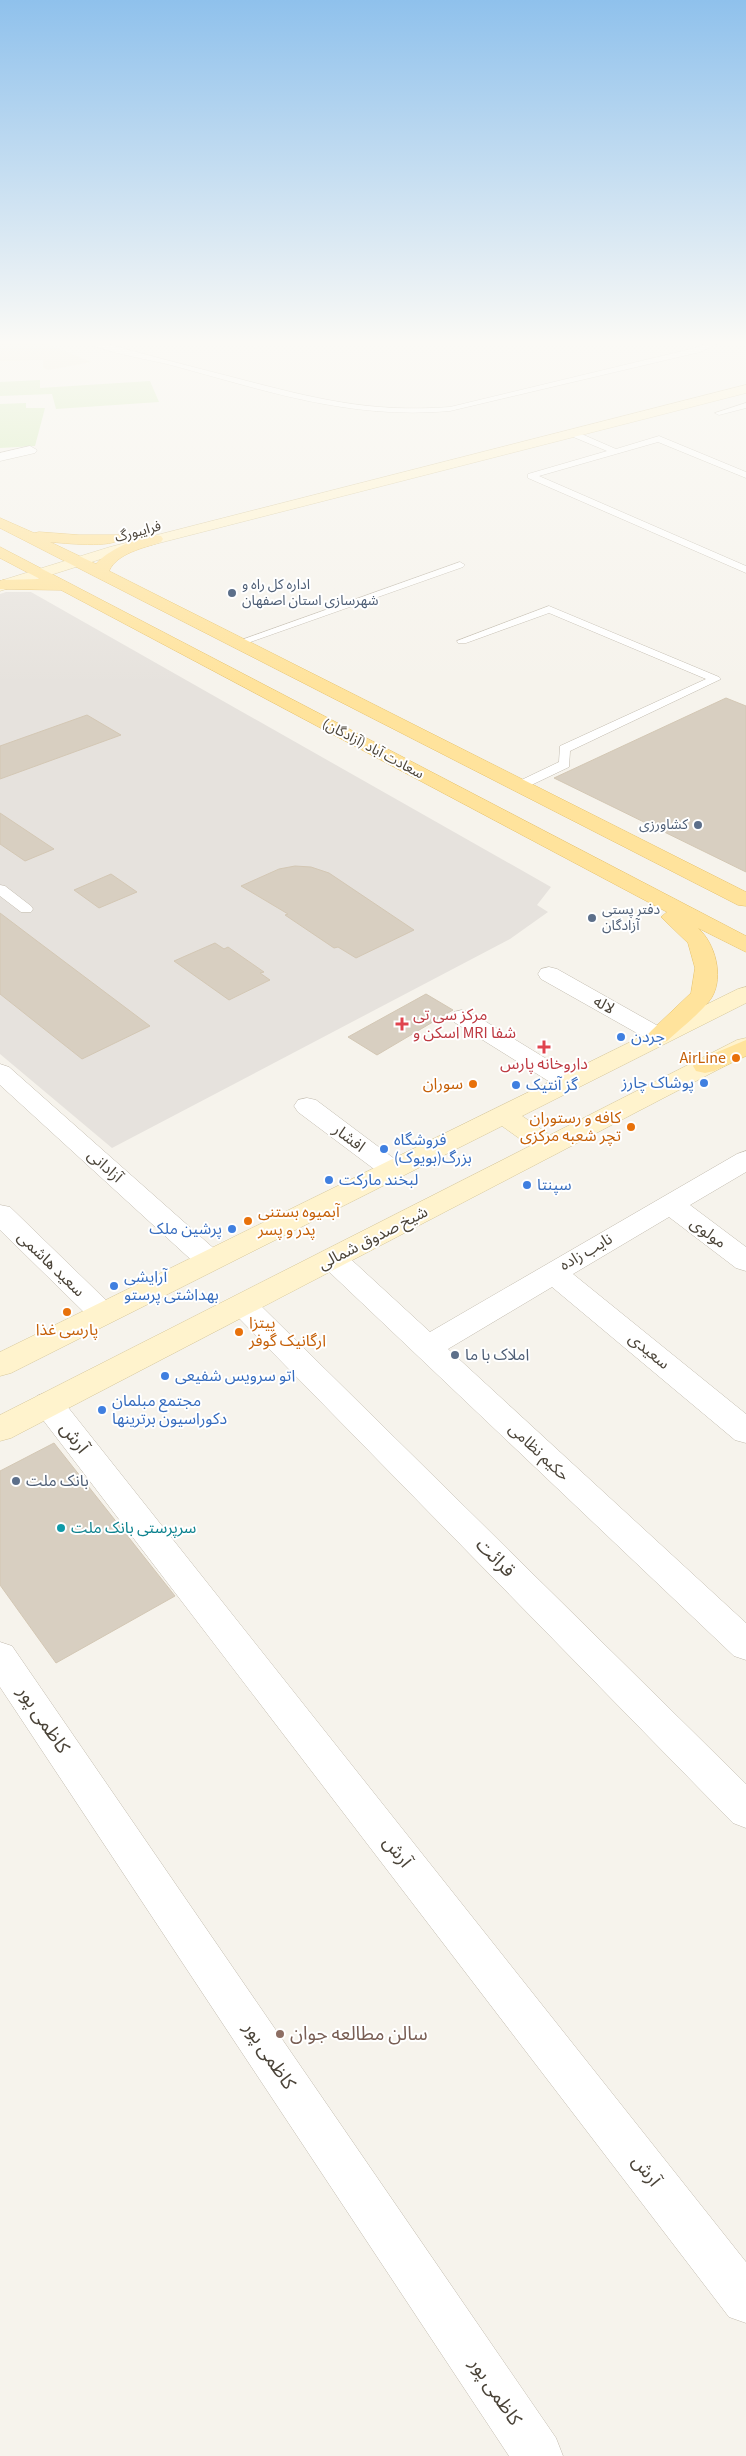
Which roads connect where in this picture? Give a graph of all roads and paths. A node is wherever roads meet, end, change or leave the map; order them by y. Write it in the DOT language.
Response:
graph roads {
  1 [pos="437,456"];
  2 [pos="488,456"];
  3 [pos="599,456"];
  4 [pos="699,456"];
  5 [pos="744,474"];
  6 [pos="0,522"];
  7 [pos="20,532"];
  8 [pos="114,538"];
  9 [pos="156,539"];
  10 [pos="0,552"];
  11 [pos="70,558"];
  12 [pos="0,559"];
  13 [pos="460,565"];
  14 [pos="0,566"];
  15 [pos="33,570"];
  16 [pos="746,570"];
  17 [pos="112,579"];
  18 [pos="1,581"];
  19 [pos="73,590"];
  20 [pos="462,641"];
  21 [pos="238,643"];
  22 [pos="519,786"];
  23 [pos="613,877"];
  24 [pos="0,888"];
  25 [pos="743,897"];
  26 [pos="26,909"];
  27 [pos="746,945"];
  28 [pos="549,974"];
  29 [pos="746,994"];
  30 [pos="462,1017"];
  31 [pos="659,1036"];
  32 [pos="746,1046"];
  33 [pos="0,1072"];
  34 [pos="567,1082"];
  35 [pos="307,1106"];
  36 [pos="503,1114"];
  37 [pos="549,1147"];
  38 [pos="746,1160"];
  39 [pos="392,1169"];
  40 [pos="670,1204"];
  41 [pos="0,1214"];
  42 [pos="333,1259"];
  43 [pos="209,1260"];
  44 [pos="746,1261"];
  45 [pos="552,1272"];
  46 [pos="243,1305"];
  47 [pos="103,1314"];
  48 [pos="427,1347"];
  49 [pos="0,1365"];
  50 [pos="48,1404"];
  51 [pos="0,1429"];
  52 [pos="746,1431"];
  53 [pos="746,1645"];
  54 [pos="0,1656"];
  55 [pos="746,1810"];
  56 [pos="746,2300"];
  57 [pos="538,2456"];
  1 -- 8 [label="main road, فرایبورگ"];
  2 -- 9 [label="main road, فرایبورگ"];
  3 -- 16 [label="lane"];
  4 -- 5 [label="lane"];
  6 -- 7 [label="main road, سعادت آباد (آزادگان)"];
  7 -- 8 [label="main road"];
  7 -- 11 [label="main road, سعادت آباد (آزادگان)"];
  8 -- 11 [label="main road, فرایبورگ"];
  9 -- 11 [label="main road, فرایبورگ"];
  9 -- 17 [label="main road"];
  10 -- 15 [label="main road, سعادت آباد (آزادگان)"];
  11 -- 15 [label="main road, فرایبورگ"];
  11 -- 17 [label="main road, سعادت آباد (آزادگان)"];
  12 -- 14 [label="main road"];
  13 -- 21 [label="lane"];
  15 -- 18 [label="main road, فرایبورگ"];
  15 -- 19 [label="main road, سعادت آباد (آزادگان)"];
  17 -- 21 [label="main road, سعادت آباد (آزادگان)"];
  18 -- 19 [label="main road"];
  19 -- 23 [label="main road, سعادت آباد (آزادگان)"];
  20 -- 22 [label="lane"];
  21 -- 22 [label="main road, سعادت آباد (آزادگان)"];
  22 -- 25 [label="main road, سعادت آباد (آزادگان)"];
  23 -- 27 [label="main road, سعادت آباد (آزادگان)"];
  23 -- 31 [label="main road"];
  24 -- 26 [label="lane"];
  28 -- 31 [label="street, لاله"];
  29 -- 31 [label="main road"];
  30 -- 34 [label="street"];
  31 -- 34 [label="main road"];
  32 -- 37 [label="main road, شیخ صدوق شمالی"];
  33 -- 43 [label="street, آزادانی"];
  34 -- 36 [label="main road"];
  35 -- 39 [label="street, افشار"];
  36 -- 37 [label="main road"];
  36 -- 39 [label="main road"];
  37 -- 42 [label="main road, شیخ صدوق شمالی"];
  38 -- 40 [label="street, نایب زاده"];
  39 -- 43 [label="main road"];
  40 -- 44 [label="street, مولوی"];
  40 -- 45 [label="street, نایب زاده"];
  41 -- 47 [label="street, سعید هاشمی"];
  42 -- 46 [label="main road, شیخ صدوق شمالی"];
  42 -- 48 [label="street, حکیم نظامی"];
  43 -- 47 [label="main road"];
  45 -- 48 [label="street, نایب زاده"];
  45 -- 52 [label="street, سعیدی"];
  46 -- 50 [label="main road, شیخ صدوق شمالی"];
  46 -- 55 [label="street, قرائت"];
  47 -- 49 [label="main road"];
  48 -- 53 [label="street, حکیم نظامی"];
  50 -- 51 [label="main road, شیخ صدوق شمالی"];
  50 -- 56 [label="street, آرش"];
  54 -- 57 [label="street, کاظمی پور"];
}
